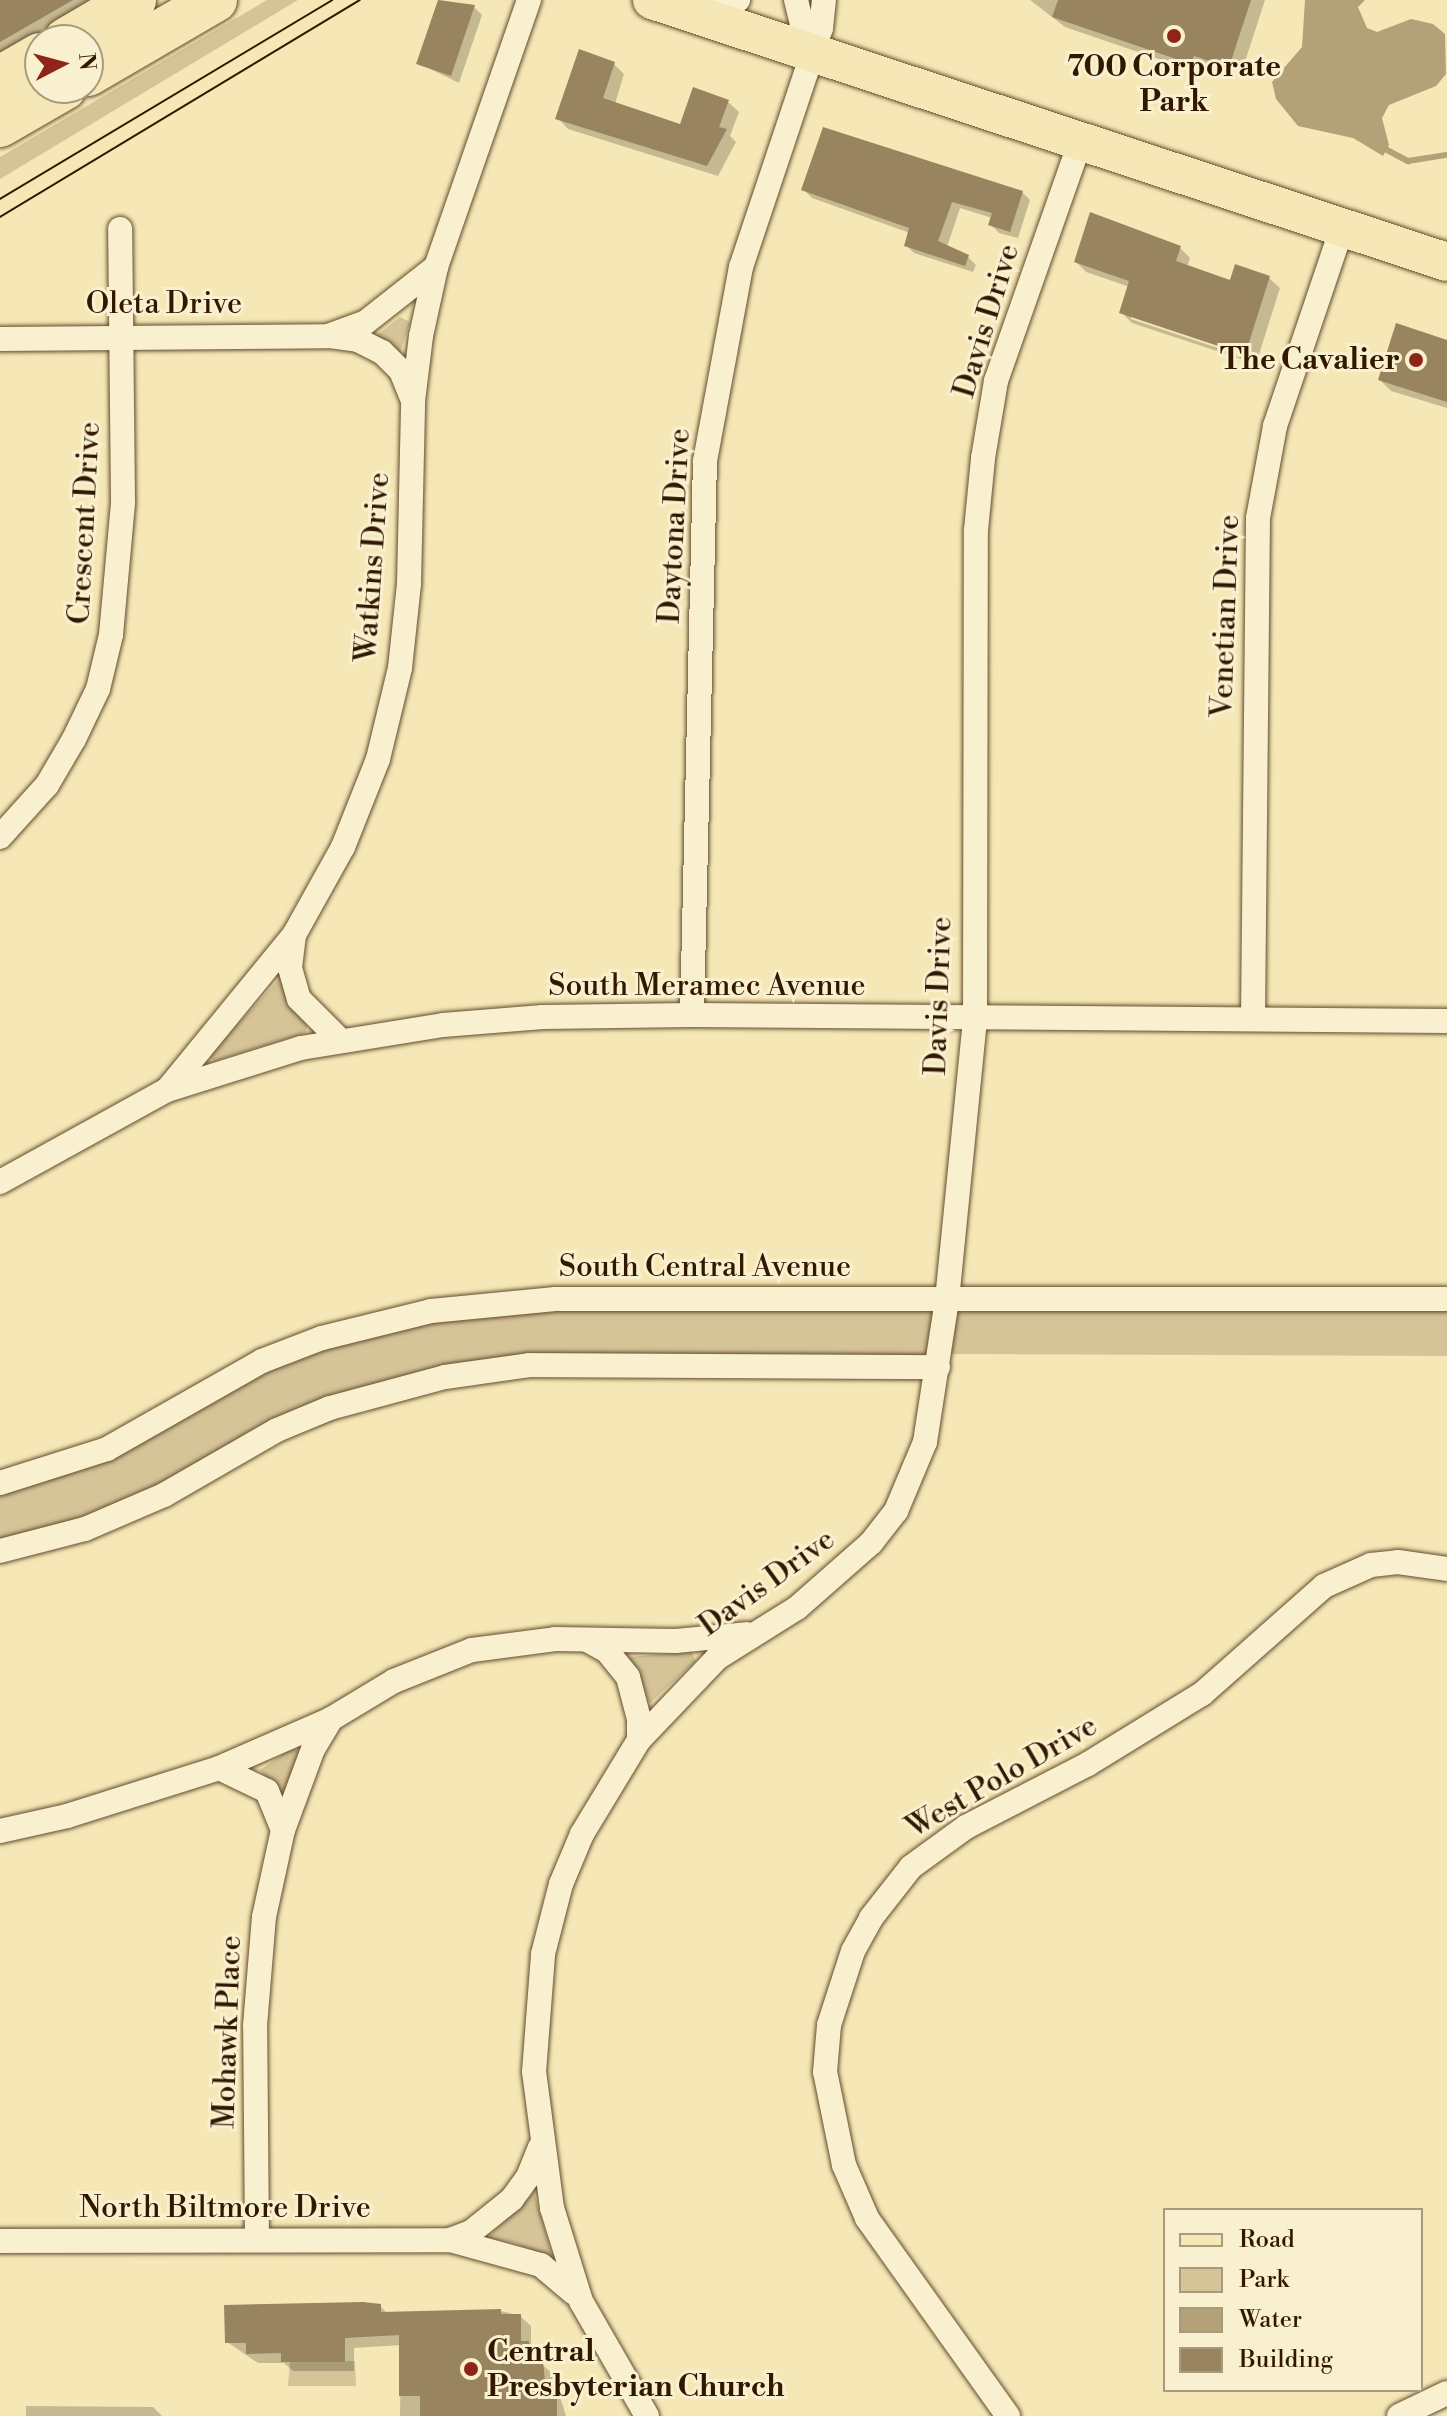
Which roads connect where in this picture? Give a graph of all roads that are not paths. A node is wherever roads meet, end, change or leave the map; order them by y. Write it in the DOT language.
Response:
graph roads {
  1 [pos="134,0"];
  2 [pos="215,0"];
  3 [pos="529,0"];
  4 [pos="738,0"];
  5 [pos="796,0"];
  6 [pos="824,0"];
  7 [pos="667,5"];
  8 [pos="93,24"];
  9 [pos="809,53"];
  10 [pos="24,64"];
  11 [pos="104,65"];
  12 [pos="0,78"];
  13 [pos="36,104"];
  14 [pos="0,125"];
  15 [pos="1080,142"];
  16 [pos="1342,228"];
  17 [pos="120,229"];
  18 [pos="1447,262"];
  19 [pos="436,267"];
  20 [pos="124,336"];
  21 [pos="328,336"];
  22 [pos="0,339"];
  23 [pos="413,401"];
  24 [pos="0,837"];
  25 [pos="294,935"];
  26 [pos="692,1015"];
  27 [pos="1253,1019"];
  28 [pos="975,1020"];
  29 [pos="1447,1021"];
  30 [pos="340,1040"];
  31 [pos="167,1090"];
  32 [pos="0,1182"];
  33 [pos="1447,1299"];
  34 [pos="947,1300"];
  35 [pos="938,1367"];
  36 [pos="0,1483"];
  37 [pos="0,1551"];
  38 [pos="1447,1569"];
  39 [pos="754,1633"];
  40 [pos="589,1641"];
  41 [pos="331,1719"];
  42 [pos="639,1740"];
  43 [pos="219,1768"];
  44 [pos="283,1830"];
  45 [pos="0,1831"];
  46 [pos="541,2145"];
  47 [pos="257,2239"];
  48 [pos="450,2240"];
  49 [pos="0,2241"];
  50 [pos="581,2301"];
  51 [pos="1447,2393"];
  52 [pos="647,2416"];
  53 [pos="1008,2416"];
  54 [pos="1399,2416"];
  1 -- 8 [label="highway"];
  2 -- 11 [label="highway"];
  3 -- 19 [label="street, Watkins Drive"];
  4 -- 7 [label="street"];
  5 -- 9 [label="street"];
  6 -- 9 [label="street, Daytona Drive"];
  7 -- 9 [label="main road"];
  9 -- 15 [label="main road"];
  9 -- 26 [label="street, Daytona Drive"];
  10 -- 12 [label="highway"];
  13 -- 14 [label="highway"];
  15 -- 16 [label="main road"];
  15 -- 28 [label="street, Davis Drive"];
  16 -- 18 [label="main road"];
  16 -- 27 [label="street, Venetian Drive"];
  17 -- 20 [label="street, Crescent Drive"];
  19 -- 21 [label="street, Oleta Drive"];
  19 -- 23 [label="street, Watkins Drive"];
  20 -- 21 [label="street, Oleta Drive"];
  20 -- 22 [label="street, Oleta Drive"];
  20 -- 24 [label="street, Crescent Drive"];
  21 -- 23 [label="street, Oleta Drive"];
  23 -- 25 [label="street, Watkins Drive"];
  25 -- 30 [label="street"];
  25 -- 31 [label="street, Watkins Drive"];
  26 -- 28 [label="street, South Meramec Avenue"];
  26 -- 30 [label="street, South Meramec Avenue"];
  27 -- 28 [label="street, South Meramec Avenue"];
  27 -- 29 [label="street, South Meramec Avenue"];
  28 -- 34 [label="street, Davis Drive"];
  30 -- 31 [label="street, South Meramec Avenue"];
  31 -- 32 [label="street, South Meramec Avenue"];
  33 -- 34 [label="street, South Central Avenue"];
  34 -- 35 [label="street, Davis Drive"];
  34 -- 36 [label="street, South Central Avenue"];
  35 -- 37 [label="street"];
  35 -- 39 [label="street, Davis Drive"];
  38 -- 53 [label="street, West Polo Drive"];
  39 -- 40 [label="street"];
  39 -- 42 [label="street, Davis Drive"];
  40 -- 41 [label="street"];
  40 -- 42 [label="street"];
  41 -- 43 [label="street"];
  41 -- 44 [label="street, Mohawk Place"];
  42 -- 46 [label="street, Davis Drive"];
  43 -- 44 [label="street"];
  43 -- 45 [label="street"];
  44 -- 47 [label="street, Mohawk Place"];
  46 -- 48 [label="street, North Biltmore Drive"];
  46 -- 50 [label="street, Davis Drive"];
  47 -- 48 [label="street, North Biltmore Drive"];
  47 -- 49 [label="street, North Biltmore Drive"];
  48 -- 50 [label="street, North Biltmore Drive"];
  50 -- 52 [label="street, Davis Drive"];
  51 -- 54 [label="street"];
}
